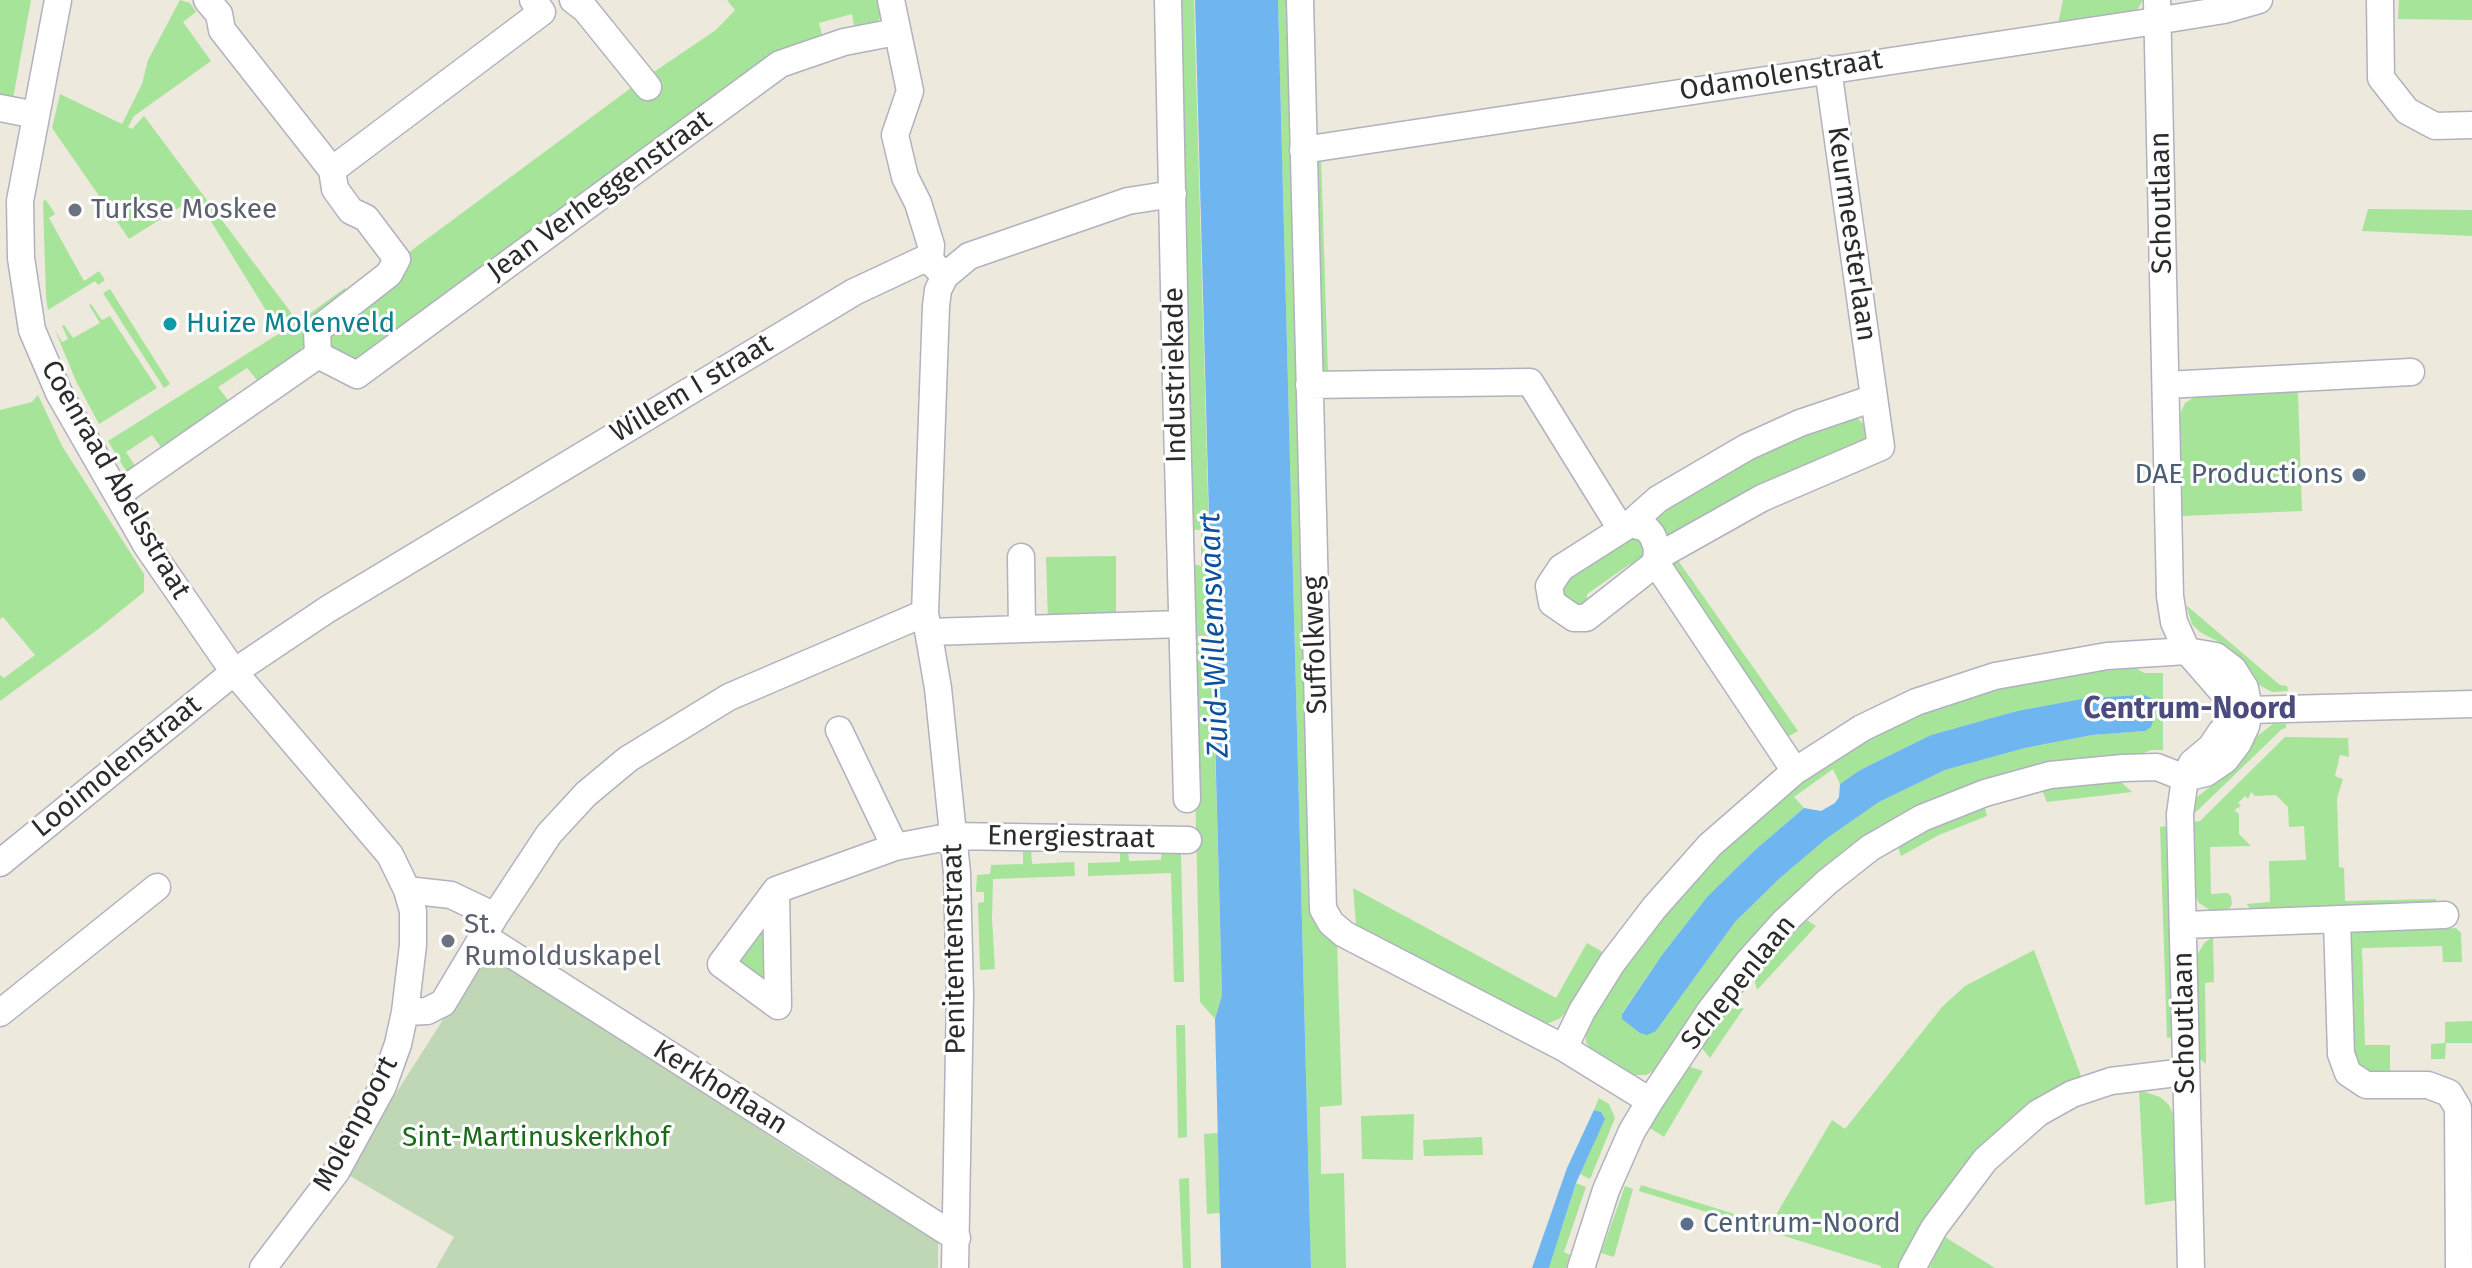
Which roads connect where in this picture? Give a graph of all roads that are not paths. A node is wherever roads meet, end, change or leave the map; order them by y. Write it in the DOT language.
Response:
graph roads {
  1 [pos="58,0"];
  2 [pos="207,0"];
  3 [pos="572,0"];
  4 [pos="891,0"];
  5 [pos="1168,0"];
  6 [pos="1300,0"];
  7 [pos="2259,0"];
  8 [pos="2380,0"];
  9 [pos="538,6"];
  10 [pos="2156,11"];
  11 [pos="896,32"];
  12 [pos="1828,69"];
  13 [pos="648,87"];
  14 [pos="0,108"];
  15 [pos="36,115"];
  16 [pos="2472,125"];
  17 [pos="1303,150"];
  18 [pos="332,170"];
  19 [pos="1173,194"];
  20 [pos="938,269"];
  21 [pos="318,355"];
  22 [pos="2411,372"];
  23 [pos="1309,385"];
  24 [pos="2166,385"];
  25 [pos="1874,398"];
  26 [pos="118,494"];
  27 [pos="1626,526"];
  28 [pos="1021,557"];
  29 [pos="1657,560"];
  30 [pos="927,622"];
  31 [pos="1182,624"];
  32 [pos="1022,629"];
  33 [pos="2187,651"];
  34 [pos="234,672"];
  35 [pos="2472,704"];
  36 [pos="2249,710"];
  37 [pos="839,730"];
  38 [pos="1795,771"];
  39 [pos="2185,778"];
  40 [pos="1187,799"];
  41 [pos="953,836"];
  42 [pos="1188,840"];
  43 [pos="895,847"];
  44 [pos="0,863"];
  45 [pos="157,887"];
  46 [pos="407,890"];
  47 [pos="776,890"];
  48 [pos="2445,915"];
  49 [pos="2337,920"];
  50 [pos="2184,925"];
  51 [pos="489,926"];
  52 [pos="405,1012"];
  53 [pos="0,1013"];
  54 [pos="1564,1048"];
  55 [pos="2185,1072"];
  56 [pos="1650,1101"];
  57 [pos="957,1238"];
  58 [pos="263,1268"];
  59 [pos="955,1268"];
  60 [pos="1581,1268"];
  61 [pos="1912,1268"];
  62 [pos="2191,1268"];
  63 [pos="2459,1268"];
  1 -- 15 [label="street, Coenraad Abelsstraat"];
  2 -- 18 [label="street"];
  3 -- 9 [label="street"];
  3 -- 13 [label="street"];
  4 -- 11 [label="street"];
  5 -- 19 [label="street, Industriekade"];
  6 -- 17 [label="street, Suffolkweg"];
  7 -- 10 [label="street, Odamolenstraat"];
  8 -- 16 [label="street"];
  9 -- 18 [label="street"];
  10 -- 12 [label="street, Odamolenstraat"];
  10 -- 24 [label="street, Schoutlaan"];
  11 -- 20 [label="street"];
  11 -- 21 [label="street, Jean Verheggenstraat"];
  12 -- 17 [label="street, Odamolenstraat"];
  12 -- 25 [label="street, Keurmeesterlaan"];
  14 -- 15 [label="street"];
  15 -- 26 [label="street, Coenraad Abelsstraat"];
  17 -- 23 [label="street, Suffolkweg"];
  18 -- 21 [label="street"];
  19 -- 20 [label="street, Willem I straat"];
  19 -- 31 [label="street, Industriekade"];
  20 -- 30 [label="street, Penitentenstraat"];
  20 -- 34 [label="street, Willem I straat"];
  21 -- 26 [label="street"];
  22 -- 24 [label="street"];
  23 -- 27 [label="street"];
  23 -- 54 [label="street, Suffolkweg"];
  24 -- 33 [label="street, Schoutlaan"];
  25 -- 27 [label="street"];
  25 -- 29 [label="street, Keurmeesterlaan"];
  26 -- 34 [label="street, Coenraad Abelsstraat"];
  27 -- 29 [label="street"];
  27 -- 29 [label="street"];
  28 -- 32 [label="street"];
  29 -- 38 [label="street"];
  30 -- 32 [label="street"];
  30 -- 41 [label="street, Penitentenstraat"];
  30 -- 51 [label="street"];
  31 -- 32 [label="street"];
  31 -- 40 [label="street, Industriekade"];
  33 -- 36 [label="street, Schoutlaan"];
  33 -- 38 [label="street"];
  34 -- 44 [label="street, Looimolenstraat"];
  34 -- 46 [label="street, Coenraad Abelsstraat"];
  35 -- 36 [label="street"];
  36 -- 39 [label="street"];
  37 -- 43 [label="street"];
  38 -- 54 [label="street"];
  39 -- 50 [label="street, Schoutlaan"];
  39 -- 56 [label="street, Schepenlaan"];
  41 -- 42 [label="street, Energiestraat"];
  41 -- 43 [label="street, Energiestraat"];
  41 -- 57 [label="street, Penitentenstraat"];
  43 -- 47 [label="street, Energiestraat"];
  45 -- 53 [label="street"];
  46 -- 51 [label="street"];
  46 -- 52 [label="street, Coenraad Abelsstraat"];
  48 -- 49 [label="street"];
  49 -- 50 [label="street"];
  49 -- 63 [label="street"];
  50 -- 55 [label="street, Schoutlaan"];
  51 -- 52 [label="street"];
  51 -- 57 [label="street, Kerkhoflaan"];
  52 -- 58 [label="street, Molenpoort"];
  54 -- 56 [label="street, Suffolkweg"];
  55 -- 61 [label="street"];
  55 -- 62 [label="street, Schoutlaan"];
  56 -- 60 [label="street, Schepenlaan"];
  57 -- 59 [label="street, Penitentenstraat"];
}
